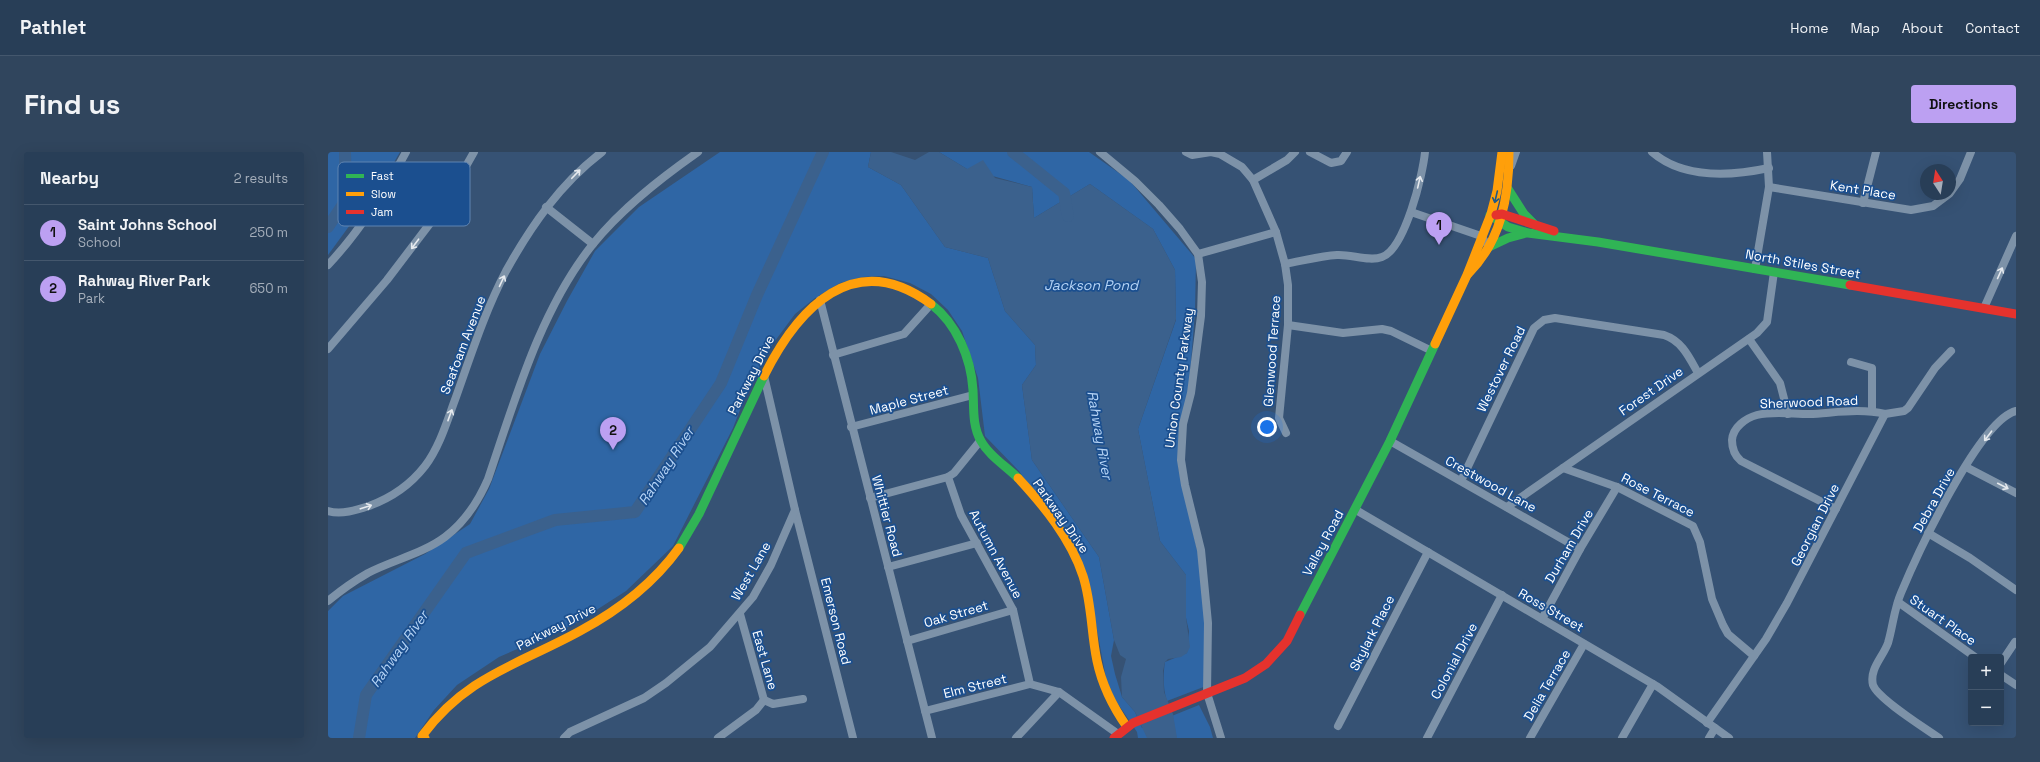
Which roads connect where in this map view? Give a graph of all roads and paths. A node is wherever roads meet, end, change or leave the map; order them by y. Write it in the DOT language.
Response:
graph roads {
  1 [pos="406,152"];
  2 [pos="602,152"];
  3 [pos="698,152"];
  4 [pos="1100,152"];
  5 [pos="1186,152"];
  6 [pos="1211,152"];
  7 [pos="1295,152"];
  8 [pos="1310,152"];
  9 [pos="1347,152"];
  10 [pos="1425,152"];
  11 [pos="1502,152"];
  12 [pos="1509,152"];
  13 [pos="1516,152"];
  14 [pos="1652,152"];
  15 [pos="1767,152"];
  16 [pos="1876,152"];
  17 [pos="1971,152"];
  18 [pos="472,153"];
  19 [pos="400,162"];
  20 [pos="467,162"];
  21 [pos="1769,168"];
  22 [pos="1509,173"];
  23 [pos="1253,180"];
  24 [pos="1956,185"];
  25 [pos="1768,187"];
  26 [pos="1508,188"];
  27 [pos="1942,200"];
  28 [pos="1863,203"];
  29 [pos="546,207"];
  30 [pos="1411,212"];
  31 [pos="1490,215"];
  32 [pos="1501,218"];
  33 [pos="362,226"];
  34 [pos="428,226"];
  35 [pos="1536,226"];
  36 [pos="1276,232"];
  37 [pos="1528,233"];
  38 [pos="1481,236"];
  39 [pos="2016,236"];
  40 [pos="1585,240"];
  41 [pos="593,244"];
  42 [pos="1489,247"];
  43 [pos="1198,254"];
  44 [pos="1285,264"];
  45 [pos="328,265"];
  46 [pos="1755,269"];
  47 [pos="1774,272"];
  48 [pos="1467,275"];
  49 [pos="820,300"];
  50 [pos="931,304"];
  51 [pos="1984,308"];
  52 [pos="2016,314"];
  53 [pos="1288,325"];
  54 [pos="1749,339"];
  55 [pos="328,349"];
  56 [pos="1432,351"];
  57 [pos="1951,351"];
  58 [pos="834,355"];
  59 [pos="1851,362"];
  60 [pos="1698,373"];
  61 [pos="764,376"];
  62 [pos="973,395"];
  63 [pos="1872,411"];
  64 [pos="2016,411"];
  65 [pos="1788,414"];
  66 [pos="1885,414"];
  67 [pos="851,427"];
  68 [pos="1286,433"];
  69 [pos="980,441"];
  70 [pos="1390,441"];
  71 [pos="1966,467"];
  72 [pos="1563,468"];
  73 [pos="948,476"];
  74 [pos="1461,482"];
  75 [pos="1617,487"];
  76 [pos="2016,493"];
  77 [pos="870,498"];
  78 [pos="1507,507"];
  79 [pos="1836,509"];
  80 [pos="795,510"];
  81 [pos="1356,510"];
  82 [pos="328,511"];
  83 [pos="1928,533"];
  84 [pos="977,544"];
  85 [pos="1580,549"];
  86 [pos="1428,552"];
  87 [pos="888,567"];
  88 [pos="2016,590"];
  89 [pos="1502,596"];
  90 [pos="328,601"];
  91 [pos="1898,602"];
  92 [pos="1013,610"];
  93 [pos="740,614"];
  94 [pos="1542,619"];
  95 [pos="907,641"];
  96 [pos="2015,642"];
  97 [pos="1584,644"];
  98 [pos="1971,654"];
  99 [pos="1754,656"];
  100 [pos="2004,658"];
  101 [pos="2004,677"];
  102 [pos="1030,684"];
  103 [pos="1653,684"];
  104 [pos="2016,685"];
  105 [pos="1059,692"];
  106 [pos="1207,693"];
  107 [pos="803,699"];
  108 [pos="764,700"];
  109 [pos="925,711"];
  110 [pos="1708,723"];
  111 [pos="1130,725"];
  112 [pos="1338,726"];
  113 [pos="1715,728"];
  114 [pos="1116,736"];
  115 [pos="424,737"];
  116 [pos="564,738"];
  117 [pos="718,738"];
  118 [pos="853,738"];
  119 [pos="932,738"];
  120 [pos="1016,738"];
  121 [pos="1222,738"];
  122 [pos="1427,738"];
  123 [pos="1530,738"];
  124 [pos="1622,738"];
  125 [pos="1709,738"];
  126 [pos="1729,738"];
  127 [pos="1939,738"];
  1 -- 19 [label="street"];
  29 -- 2 [label="street, Seafoam Avenue, one-way"];
  3 -- 41 [label="street"];
  4 -- 43 [label="street, Union County Parkway"];
  5 -- 6 [label="street"];
  6 -- 23 [label="street, Glenwood Terrace"];
  7 -- 23 [label="street"];
  8 -- 9 [label="street"];
  30 -- 10 [label="street, one-way"];
  11 -- 31 [label="street, Valley Road, one-way"];
  12 -- 22 [label="street, Valley Road"];
  13 -- 22 [label="street"];
  14 -- 21 [label="street"];
  15 -- 21 [label="street"];
  16 -- 28 [label="street"];
  17 -- 24 [label="street, Kent Place"];
  18 -- 20 [label="street, one-way"];
  21 -- 25 [label="street"];
  22 -- 26 [label="street, Valley Road"];
  23 -- 36 [label="street, Glenwood Terrace"];
  25 -- 28 [label="street, Kent Place"];
  25 -- 46 [label="street"];
  26 -- 32 [label="street, Valley Road"];
  26 -- 35 [label="street"];
  27 -- 28 [label="street, Kent Place"];
  29 -- 41 [label="street"];
  82 -- 29 [label="street, Seafoam Avenue, one-way"];
  30 -- 38 [label="street"];
  30 -- 44 [label="street"];
  31 -- 32 [label="street, North Stiles Street"];
  31 -- 38 [label="street, Valley Road"];
  32 -- 35 [label="street, North Stiles Street"];
  32 -- 37 [label="street, North Stiles Street"];
  32 -- 42 [label="street, Valley Road"];
  33 -- 45 [label="street"];
  34 -- 55 [label="street, one-way"];
  35 -- 40 [label="street, North Stiles Street"];
  36 -- 43 [label="street"];
  36 -- 44 [label="street, Glenwood Terrace"];
  37 -- 40 [label="street, North Stiles Street"];
  37 -- 42 [label="street"];
  38 -- 42 [label="street"];
  38 -- 48 [label="street, Valley Road"];
  51 -- 39 [label="street, one-way"];
  40 -- 46 [label="street, North Stiles Street"];
  41 -- 90 [label="street"];
  42 -- 48 [label="street, Valley Road"];
  43 -- 106 [label="street, Union County Parkway"];
  44 -- 53 [label="street, Glenwood Terrace"];
  46 -- 47 [label="street, North Stiles Street"];
  47 -- 51 [label="street, North Stiles Street"];
  47 -- 54 [label="street, Forest Drive"];
  48 -- 56 [label="street, Valley Road"];
  49 -- 50 [label="street, Parkway Drive"];
  49 -- 58 [label="street, Whittier Road"];
  49 -- 61 [label="street, Parkway Drive"];
  50 -- 58 [label="street"];
  50 -- 62 [label="street, Parkway Drive"];
  51 -- 52 [label="street, North Stiles Street"];
  53 -- 56 [label="street"];
  53 -- 68 [label="street, Glenwood Terrace"];
  54 -- 60 [label="street, Forest Drive"];
  54 -- 65 [label="street"];
  56 -- 70 [label="street, Valley Road"];
  57 -- 66 [label="street"];
  58 -- 67 [label="street, Whittier Road"];
  59 -- 63 [label="street"];
  60 -- 72 [label="street, Forest Drive"];
  60 -- 74 [label="street, Westover Road"];
  61 -- 80 [label="street"];
  61 -- 115 [label="street, Parkway Drive"];
  62 -- 67 [label="street, Maple Street"];
  62 -- 69 [label="street, Parkway Drive"];
  63 -- 65 [label="street, Sherwood Road"];
  63 -- 66 [label="street, Sherwood Road"];
  64 -- 71 [label="street, Debra Drive, one-way"];
  65 -- 79 [label="street, Sherwood Road"];
  66 -- 79 [label="street, Georgian Drive"];
  67 -- 77 [label="street, Whittier Road"];
  69 -- 73 [label="street"];
  69 -- 111 [label="street, Parkway Drive"];
  70 -- 74 [label="street, Crestwood Lane"];
  70 -- 81 [label="street, Valley Road"];
  71 -- 76 [label="street, one-way"];
  71 -- 83 [label="street, Debra Drive"];
  72 -- 75 [label="street, Rose Terrace"];
  72 -- 78 [label="street, Forest Drive"];
  73 -- 77 [label="street"];
  73 -- 84 [label="street, Autumn Avenue"];
  74 -- 78 [label="street, Crestwood Lane"];
  75 -- 85 [label="street, Durham Drive"];
  75 -- 99 [label="street, Rose Terrace"];
  77 -- 87 [label="street, Whittier Road"];
  78 -- 85 [label="street, Crestwood Lane"];
  79 -- 99 [label="street, Georgian Drive"];
  80 -- 93 [label="street, West Lane"];
  80 -- 118 [label="street, Emerson Road"];
  81 -- 86 [label="street, Ross Street"];
  81 -- 106 [label="street, Valley Road"];
  83 -- 88 [label="street"];
  83 -- 91 [label="street, Debra Drive"];
  84 -- 87 [label="street"];
  84 -- 92 [label="street, Autumn Avenue"];
  85 -- 94 [label="street, Durham Drive"];
  86 -- 89 [label="street, Ross Street"];
  86 -- 112 [label="street, Skylark Place"];
  87 -- 95 [label="street, Whittier Road"];
  89 -- 94 [label="street, Ross Street"];
  89 -- 122 [label="street, Colonial Drive"];
  91 -- 98 [label="street, Stuart Place"];
  91 -- 127 [label="street, Debra Drive"];
  92 -- 95 [label="street, Oak Street"];
  92 -- 102 [label="street, Autumn Avenue"];
  93 -- 108 [label="street, East Lane"];
  93 -- 116 [label="street, West Lane"];
  94 -- 97 [label="street, Ross Street"];
  95 -- 109 [label="street, Whittier Road"];
  96 -- 100 [label="street"];
  97 -- 103 [label="street, Ross Street"];
  97 -- 123 [label="street, Delia Terrace"];
  99 -- 110 [label="street, Georgian Drive"];
  101 -- 104 [label="street"];
  102 -- 105 [label="street"];
  102 -- 109 [label="street, Elm Street"];
  103 -- 110 [label="street, Ross Street"];
  103 -- 124 [label="street"];
  105 -- 114 [label="street"];
  105 -- 120 [label="street"];
  106 -- 111 [label="street, Valley Road"];
  106 -- 121 [label="street"];
  107 -- 108 [label="street"];
  108 -- 117 [label="street, East Lane"];
  109 -- 119 [label="street, Whittier Road"];
  110 -- 113 [label="street, Ross Street"];
  111 -- 114 [label="street, Valley Road"];
  113 -- 125 [label="street"];
  113 -- 126 [label="street, Ross Street"];
}
